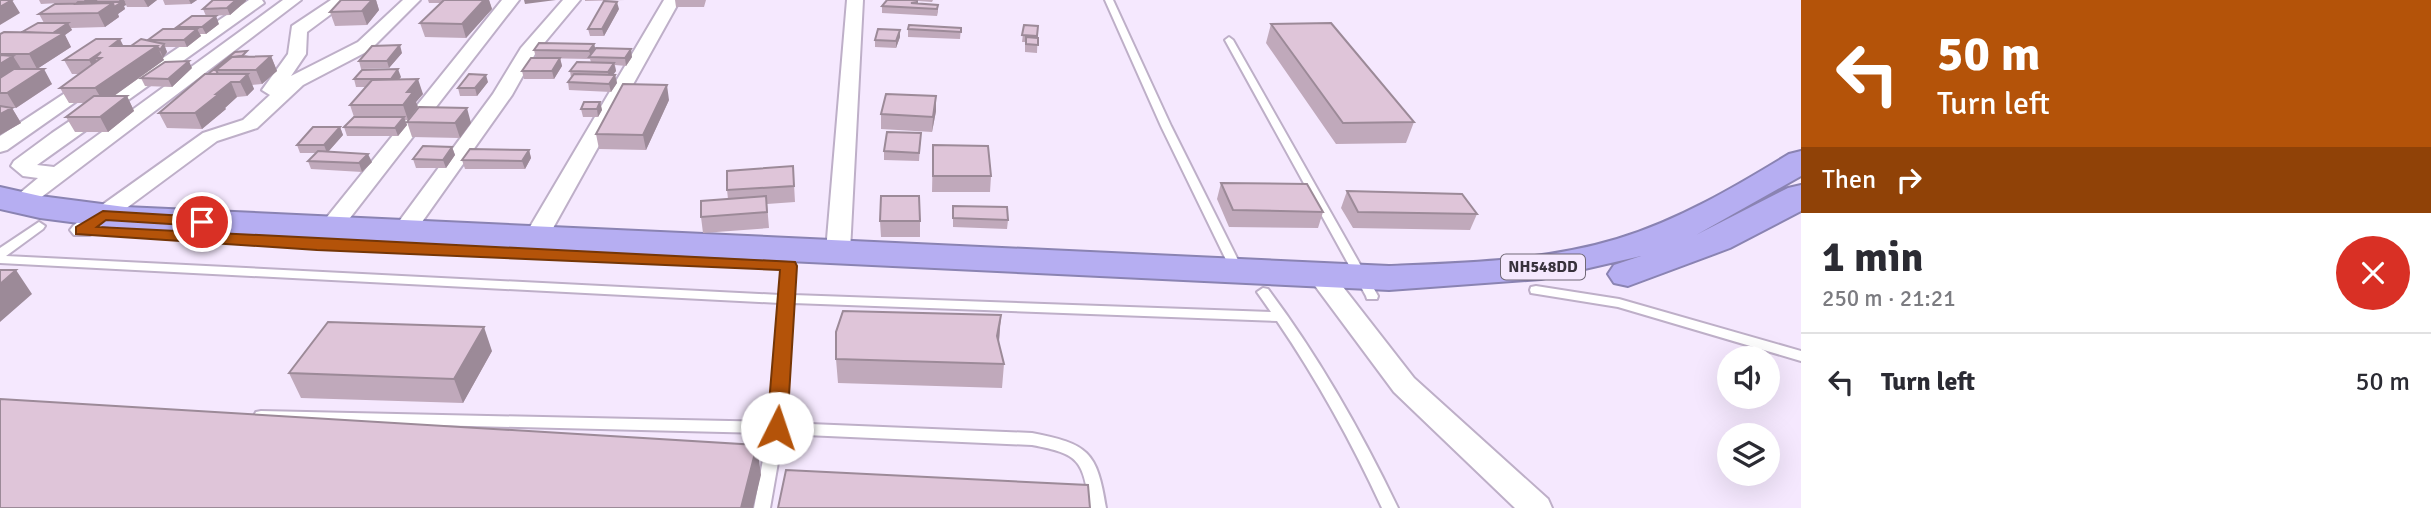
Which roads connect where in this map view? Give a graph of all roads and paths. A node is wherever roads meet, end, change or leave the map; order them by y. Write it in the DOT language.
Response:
graph roads {
  1 [pos="293,0"];
  2 [pos="342,0"];
  3 [pos="412,0"];
  4 [pos="511,0"];
  5 [pos="572,0"];
  6 [pos="672,0"];
  7 [pos="855,0"];
  8 [pos="1109,0"];
  9 [pos="256,3"];
  10 [pos="1229,40"];
  11 [pos="99,77"];
  12 [pos="230,128"];
  13 [pos="0,146"];
  14 [pos="1801,161"];
  15 [pos="57,174"];
  16 [pos="1743,195"];
  17 [pos="1790,203"];
  18 [pos="15,211"];
  19 [pos="92,223"];
  20 [pos="331,227"];
  21 [pos="404,231"];
  22 [pos="536,237"];
  23 [pos="838,251"];
  24 [pos="0,254"];
  25 [pos="0,260"];
  26 [pos="787,282"];
  27 [pos="1347,286"];
  28 [pos="1536,290"];
  29 [pos="1261,293"];
  30 [pos="1801,356"];
  31 [pos="250,415"];
  32 [pos="777,428"];
  33 [pos="762,508"];
  34 [pos="1098,508"];
  35 [pos="1390,508"];
  36 [pos="1536,508"];
  1 -- 15 [label="street"];
  2 -- 12 [label="street"];
  3 -- 12 [label="street"];
  4 -- 20 [label="street"];
  5 -- 21 [label="street"];
  6 -- 22 [label="street"];
  7 -- 23 [label="street"];
  8 -- 29 [label="lane"];
  9 -- 15 [label="street"];
  10 -- 27 [label="lane"];
  11 -- 13 [label="street"];
  12 -- 19 [label="street"];
  14 -- 16 [label="highway, NH548DD"];
  15 -- 18 [label="street"];
  16 -- 17 [label="highway"];
  16 -- 27 [label="highway, NH548DD"];
  17 -- 28 [label="highway, NH548DD"];
  18 -- 19 [label="highway, NH548DD"];
  18 -- 24 [label="lane"];
  19 -- 20 [label="highway, NH548DD"];
  19 -- 26 [label="highway, NH548DD"];
  20 -- 21 [label="highway, NH548DD"];
  21 -- 22 [label="highway, NH548DD"];
  22 -- 23 [label="highway, NH548DD"];
  23 -- 29 [label="highway, NH548DD"];
  25 -- 26 [label="lane"];
  26 -- 29 [label="highway, NH548DD"];
  26 -- 32 [label="lane"];
  27 -- 28 [label="highway, NH548DD"];
  27 -- 29 [label="highway, NH548DD"];
  27 -- 36 [label="street"];
  28 -- 30 [label="lane"];
  29 -- 35 [label="lane"];
  31 -- 32 [label="lane"];
  32 -- 33 [label="lane"];
  32 -- 34 [label="lane"];
}
